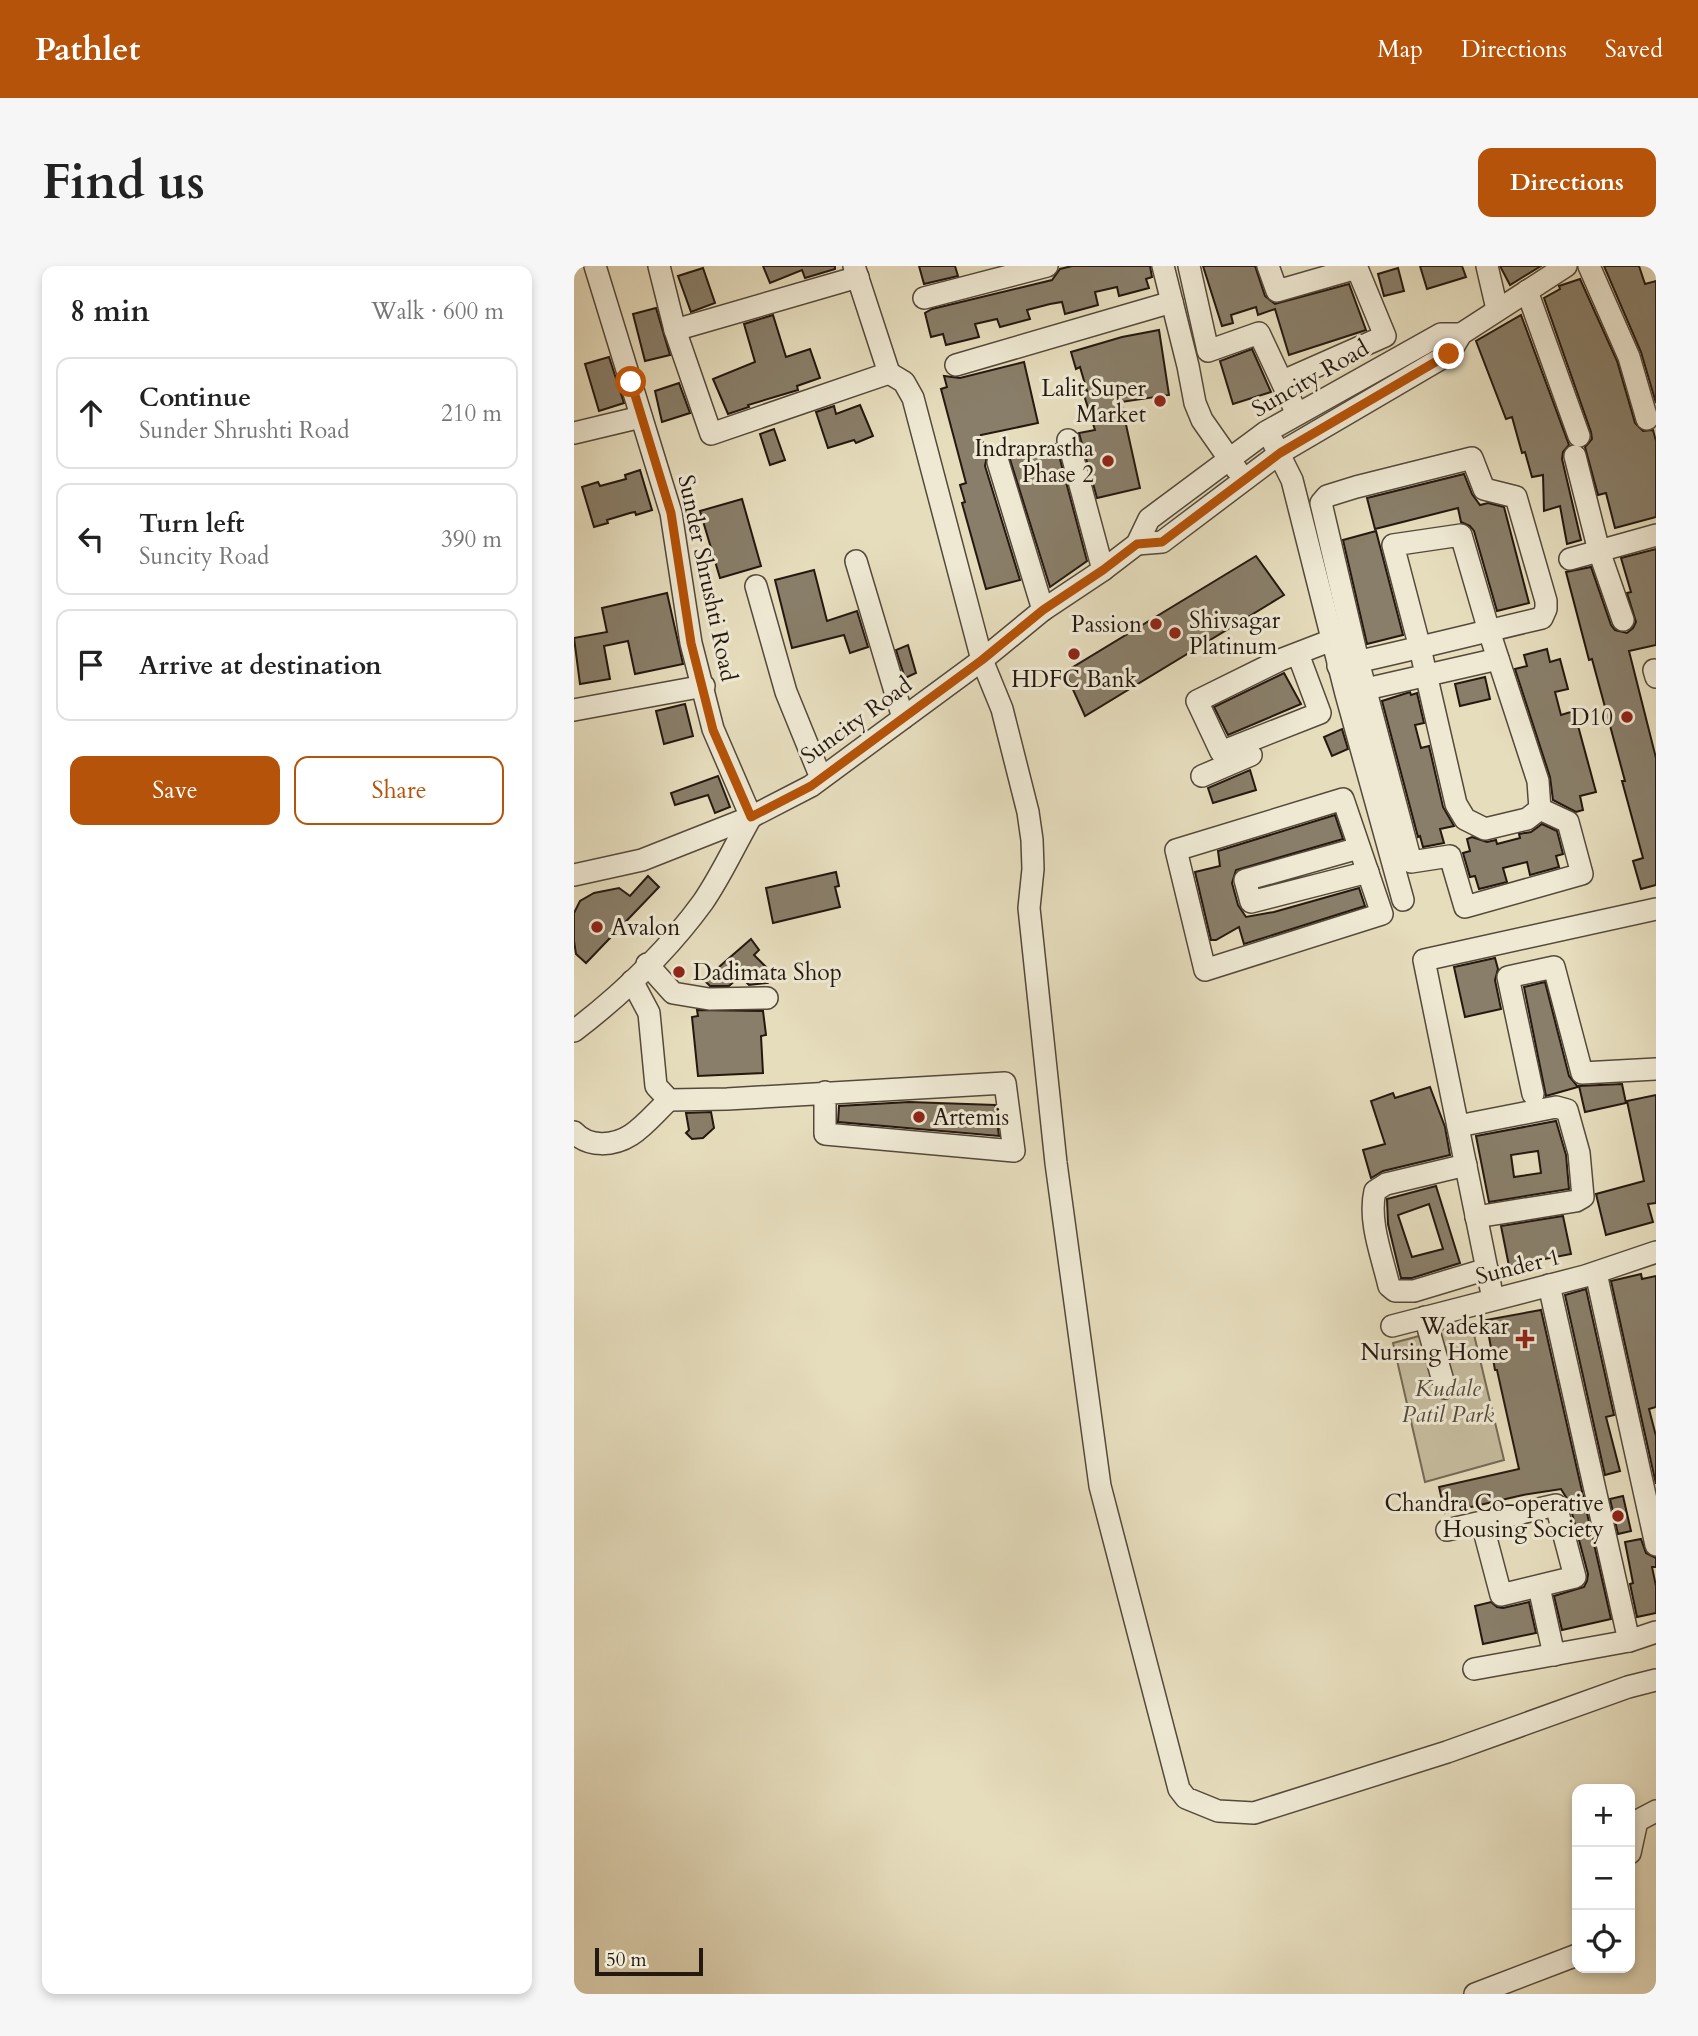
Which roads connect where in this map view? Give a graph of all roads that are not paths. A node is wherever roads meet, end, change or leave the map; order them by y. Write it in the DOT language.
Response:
graph roads {
  1 [pos="595,266"];
  2 [pos="659,266"];
  3 [pos="1047,266"];
  4 [pos="1163,266"];
  5 [pos="1189,266"];
  6 [pos="1268,266"];
  7 [pos="1487,266"];
  8 [pos="1566,266"];
  9 [pos="1589,266"];
  10 [pos="856,272"];
  11 [pos="971,276"];
  12 [pos="1527,290"];
  13 [pos="924,298"];
  14 [pos="1172,302"];
  15 [pos="1497,309"];
  16 [pos="675,330"];
  17 [pos="1461,334"];
  18 [pos="956,365"];
  19 [pos="889,373"];
  20 [pos="1283,380"];
  21 [pos="1297,414"];
  22 [pos="641,417"];
  23 [pos="1647,419"];
  24 [pos="1266,432"];
  25 [pos="574,433"];
  26 [pos="1068,440"];
  27 [pos="1280,453"];
  28 [pos="1229,459"];
  29 [pos="998,462"];
  30 [pos="1244,480"];
  31 [pos="1656,536"];
  32 [pos="1137,544"];
  33 [pos="1599,551"];
  34 [pos="1570,559"];
  35 [pos="856,561"];
  36 [pos="1103,570"];
  37 [pos="756,586"];
  38 [pos="1043,610"];
  39 [pos="1623,620"];
  40 [pos="1489,631"];
  41 [pos="1316,647"];
  42 [pos="1420,648"];
  43 [pos="1498,659"];
  44 [pos="982,660"];
  45 [pos="1348,663"];
  46 [pos="1424,674"];
  47 [pos="704,686"];
  48 [pos="1356,692"];
  49 [pos="574,710"];
  50 [pos="903,718"];
  51 [pos="1202,776"];
  52 [pos="821,778"];
  53 [pos="1541,809"];
  54 [pos="751,817"];
  55 [pos="1389,853"];
  56 [pos="1364,860"];
  57 [pos="574,875"];
  58 [pos="1403,900"];
  59 [pos="1656,909"];
  60 [pos="647,964"];
  61 [pos="632,981"];
  62 [pos="766,998"];
  63 [pos="574,1031"];
  64 [pos="1656,1069"];
  65 [pos="825,1092"];
  66 [pos="1533,1094"];
  67 [pos="669,1100"];
  68 [pos="1458,1126"];
  69 [pos="574,1132"];
  70 [pos="1466,1165"];
  71 [pos="1476,1217"];
  72 [pos="1656,1252"];
  73 [pos="1487,1269"];
  74 [pos="1596,1273"];
  75 [pos="1549,1285"];
  76 [pos="1493,1298"];
  77 [pos="1425,1317"];
  78 [pos="1392,1326"];
  79 [pos="1445,1388"];
  80 [pos="1482,1523"];
  81 [pos="1447,1530"];
  82 [pos="1656,1545"];
  83 [pos="1539,1587"];
  84 [pos="1656,1632"];
  85 [pos="1618,1643"];
  86 [pos="1554,1655"];
  87 [pos="1474,1670"];
  88 [pos="1656,1680"];
  89 [pos="1656,1811"];
  90 [pos="1631,1847"];
  91 [pos="1572,1957"];
  92 [pos="1475,1994"];
  1 -- 22 [label="street, Sunder Shrushti Road"];
  2 -- 16 [label="street"];
  3 -- 11 [label="street"];
  4 -- 14 [label="street"];
  5 -- 20 [label="street"];
  6 -- 20 [label="street"];
  7 -- 15 [label="street"];
  8 -- 12 [label="street, Suncity Road"];
  9 -- 23 [label="street"];
  10 -- 16 [label="street"];
  10 -- 19 [label="street"];
  11 -- 13 [label="street"];
  12 -- 15 [label="street, Suncity Road"];
  12 -- 33 [label="street"];
  14 -- 18 [label="street"];
  14 -- 28 [label="street"];
  15 -- 17 [label="street, Suncity Road"];
  16 -- 19 [label="street"];
  17 -- 21 [label="street, Suncity Road"];
  17 -- 27 [label="street, Suncity Road"];
  19 -- 44 [label="street"];
  20 -- 21 [label="street"];
  21 -- 24 [label="street, Suncity Road"];
  22 -- 25 [label="street"];
  22 -- 47 [label="street, Sunder Shrushti Road"];
  24 -- 27 [label="street"];
  24 -- 28 [label="street, Suncity Road"];
  26 -- 36 [label="street"];
  27 -- 30 [label="street, Suncity Road"];
  27 -- 41 [label="street"];
  28 -- 30 [label="street"];
  28 -- 32 [label="street, Suncity Road"];
  29 -- 38 [label="street"];
  30 -- 32 [label="street, Suncity Road"];
  31 -- 33 [label="street"];
  32 -- 36 [label="street, Suncity Road"];
  33 -- 34 [label="street"];
  33 -- 39 [label="street"];
  35 -- 50 [label="street"];
  36 -- 38 [label="street, Suncity Road"];
  37 -- 52 [label="street"];
  38 -- 44 [label="street, Suncity Road"];
  40 -- 42 [label="street"];
  40 -- 42 [label="street"];
  40 -- 43 [label="street"];
  40 -- 45 [label="street"];
  41 -- 41 [label="street"];
  41 -- 45 [label="street"];
  41 -- 51 [label="street"];
  42 -- 45 [label="street"];
  42 -- 46 [label="street"];
  43 -- 46 [label="street"];
  43 -- 53 [label="street"];
  44 -- 50 [label="street, Suncity Road"];
  44 -- 88 [label="street"];
  45 -- 48 [label="street"];
  46 -- 48 [label="street"];
  46 -- 53 [label="street"];
  47 -- 49 [label="street"];
  47 -- 54 [label="street, Sunder Shrushti Road"];
  48 -- 53 [label="street"];
  48 -- 55 [label="street"];
  50 -- 52 [label="street, Suncity Road"];
  52 -- 54 [label="street, Suncity Road"];
  54 -- 57 [label="street, Suncity Road"];
  54 -- 60 [label="street"];
  55 -- 56 [label="street"];
  55 -- 58 [label="street"];
  56 -- 56 [label="street"];
  59 -- 68 [label="street"];
  60 -- 61 [label="street"];
  60 -- 62 [label="street"];
  61 -- 63 [label="street"];
  61 -- 67 [label="street"];
  64 -- 66 [label="street"];
  65 -- 65 [label="street"];
  65 -- 67 [label="street"];
  67 -- 69 [label="street"];
  68 -- 70 [label="street"];
  68 -- 71 [label="street"];
  70 -- 71 [label="street"];
  70 -- 73 [label="street"];
  71 -- 73 [label="street"];
  72 -- 74 [label="street, Sunder 1"];
  73 -- 76 [label="street"];
  74 -- 75 [label="street, Sunder 1"];
  74 -- 82 [label="street"];
  75 -- 76 [label="street, Sunder 1"];
  75 -- 85 [label="street"];
  76 -- 77 [label="street, Sunder 1"];
  77 -- 78 [label="street, Sunder 1"];
  77 -- 79 [label="street"];
  80 -- 81 [label="street"];
  80 -- 83 [label="street"];
  80 -- 83 [label="street"];
  83 -- 86 [label="street"];
  84 -- 85 [label="street"];
  85 -- 86 [label="street"];
  86 -- 87 [label="street"];
  89 -- 90 [label="street"];
  91 -- 92 [label="street"];
}
